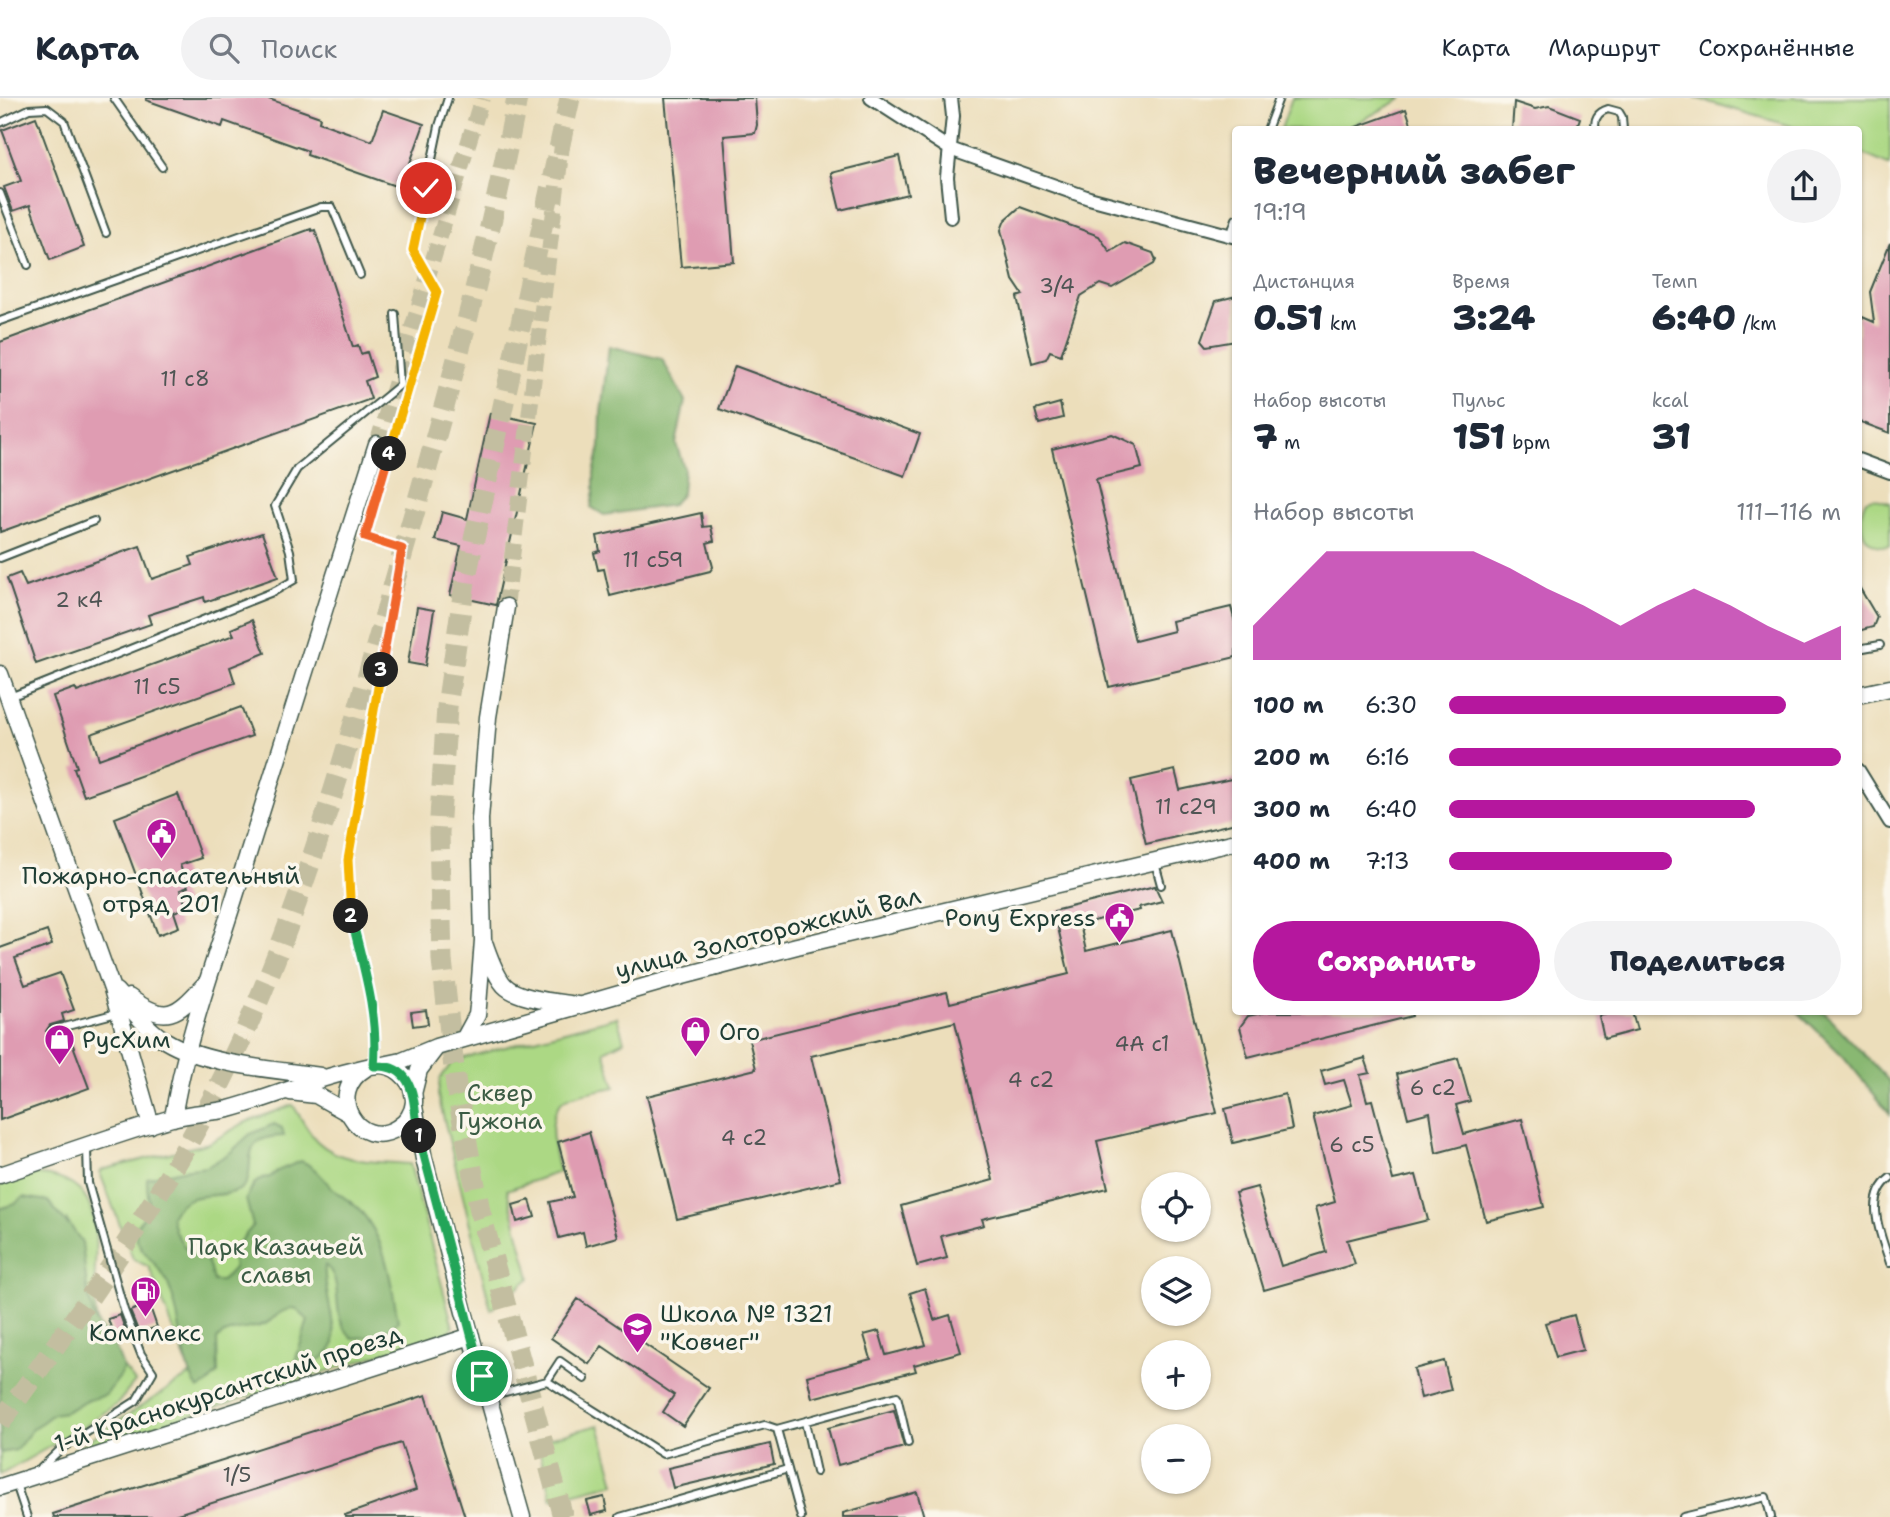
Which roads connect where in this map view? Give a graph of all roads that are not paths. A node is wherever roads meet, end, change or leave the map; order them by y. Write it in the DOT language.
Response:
graph roads {
  1 [pos="114,98"];
  2 [pos="448,98"];
  3 [pos="871,98"];
  4 [pos="951,98"];
  5 [pos="1279,98"];
  6 [pos="0,123"];
  7 [pos="1268,126"];
  8 [pos="1596,126"];
  9 [pos="1623,126"];
  10 [pos="950,149"];
  11 [pos="162,167"];
  12 [pos="0,193"];
  13 [pos="951,217"];
  14 [pos="106,233"];
  15 [pos="1232,237"];
  16 [pos="28,265"];
  17 [pos="360,275"];
  18 [pos="395,314"];
  19 [pos="0,321"];
  20 [pos="377,444"];
  21 [pos="1862,462"];
  22 [pos="1890,472"];
  23 [pos="94,521"];
  24 [pos="0,558"];
  25 [pos="506,607"];
  26 [pos="1880,645"];
  27 [pos="1862,648"];
  28 [pos="0,674"];
  29 [pos="1890,688"];
  30 [pos="1862,694"];
  31 [pos="9,698"];
  32 [pos="1862,776"];
  33 [pos="1890,822"];
  34 [pos="1232,843"];
  35 [pos="1155,861"];
  36 [pos="1161,885"];
  37 [pos="483,940"];
  38 [pos="210,979"];
  39 [pos="110,984"];
  40 [pos="583,1006"];
  41 [pos="119,1013"];
  42 [pos="52,1030"];
  43 [pos="464,1039"];
  44 [pos="436,1047"];
  45 [pos="189,1050"];
  46 [pos="374,1066"];
  47 [pos="326,1077"];
  48 [pos="280,1092"];
  49 [pos="413,1098"];
  50 [pos="348,1113"];
  51 [pos="173,1118"];
  52 [pos="151,1125"];
  53 [pos="385,1133"];
  54 [pos="87,1146"];
  55 [pos="424,1159"];
  56 [pos="0,1175"];
  57 [pos="1890,1178"];
  58 [pos="1890,1263"];
  59 [pos="471,1336"];
  60 [pos="585,1379"];
  61 [pos="547,1381"];
  62 [pos="488,1396"];
  63 [pos="805,1422"];
  64 [pos="777,1429"];
  65 [pos="908,1443"];
  66 [pos="788,1469"];
  67 [pos="816,1472"];
  68 [pos="33,1476"];
  69 [pos="8,1484"];
  70 [pos="27,1517"];
  71 [pos="522,1517"];
  72 [pos="620,1517"];
  73 [pos="801,1517"];
  74 [pos="1683,1517"];
  75 [pos="1771,1517"];
  1 -- 11 [label="lane"];
  2 -- 46 [label="lane"];
  3 -- 10 [label="street"];
  4 -- 10 [label="street"];
  5 -- 7 [label="lane"];
  6 -- 14 [label="lane"];
  8 -- 9 [label="lane"];
  10 -- 13 [label="street"];
  10 -- 15 [label="street"];
  12 -- 16 [label="lane"];
  17 -- 19 [label="lane"];
  18 -- 31 [label="lane"];
  20 -- 38 [label="street"];
  21 -- 22 [label="street"];
  23 -- 24 [label="lane"];
  25 -- 37 [label="street"];
  26 -- 27 [label="lane"];
  28 -- 31 [label="street"];
  29 -- 30 [label="street"];
  31 -- 39 [label="street"];
  32 -- 33 [label="street"];
  34 -- 35 [label="street, улица Золоторожский Вал"];
  35 -- 36 [label="lane"];
  35 -- 40 [label="street, улица Золоторожский Вал"];
  37 -- 40 [label="street"];
  37 -- 43 [label="street"];
  38 -- 39 [label="street"];
  38 -- 45 [label="street"];
  39 -- 41 [label="street"];
  39 -- 45 [label="street"];
  40 -- 43 [label="street, улица Золоторожский Вал"];
  41 -- 42 [label="lane"];
  41 -- 52 [label="street"];
  43 -- 44 [label="street, улица Золоторожский Вал"];
  44 -- 46 [label="street, улица Золоторожский Вал"];
  44 -- 49 [label="street"];
  45 -- 47 [label="street"];
  45 -- 51 [label="street"];
  46 -- 47 [label="street, улица Золоторожский Вал"];
  46 -- 49 [label="street"];
  46 -- 50 [label="street"];
  47 -- 48 [label="street, улица Золоторожский Вал"];
  48 -- 50 [label="street"];
  48 -- 51 [label="street, улица Золоторожский Вал"];
  49 -- 53 [label="street"];
  49 -- 55 [label="street"];
  50 -- 53 [label="street"];
  51 -- 52 [label="street"];
  52 -- 54 [label="street"];
  53 -- 55 [label="street"];
  54 -- 56 [label="street"];
  54 -- 68 [label="lane"];
  55 -- 59 [label="street"];
  57 -- 58 [label="lane"];
  59 -- 62 [label="street"];
  59 -- 68 [label="street, 1-й Краснокурсантский проезд"];
  60 -- 61 [label="lane"];
  61 -- 62 [label="lane"];
  61 -- 64 [label="lane"];
  62 -- 71 [label="street"];
  63 -- 64 [label="lane"];
  63 -- 65 [label="lane"];
  63 -- 67 [label="lane"];
  64 -- 66 [label="lane"];
  66 -- 72 [label="lane"];
  66 -- 73 [label="lane"];
  68 -- 69 [label="street, 1-й Краснокурсантский проезд"];
  69 -- 70 [label="lane"];
  74 -- 75 [label="lane"];
}
